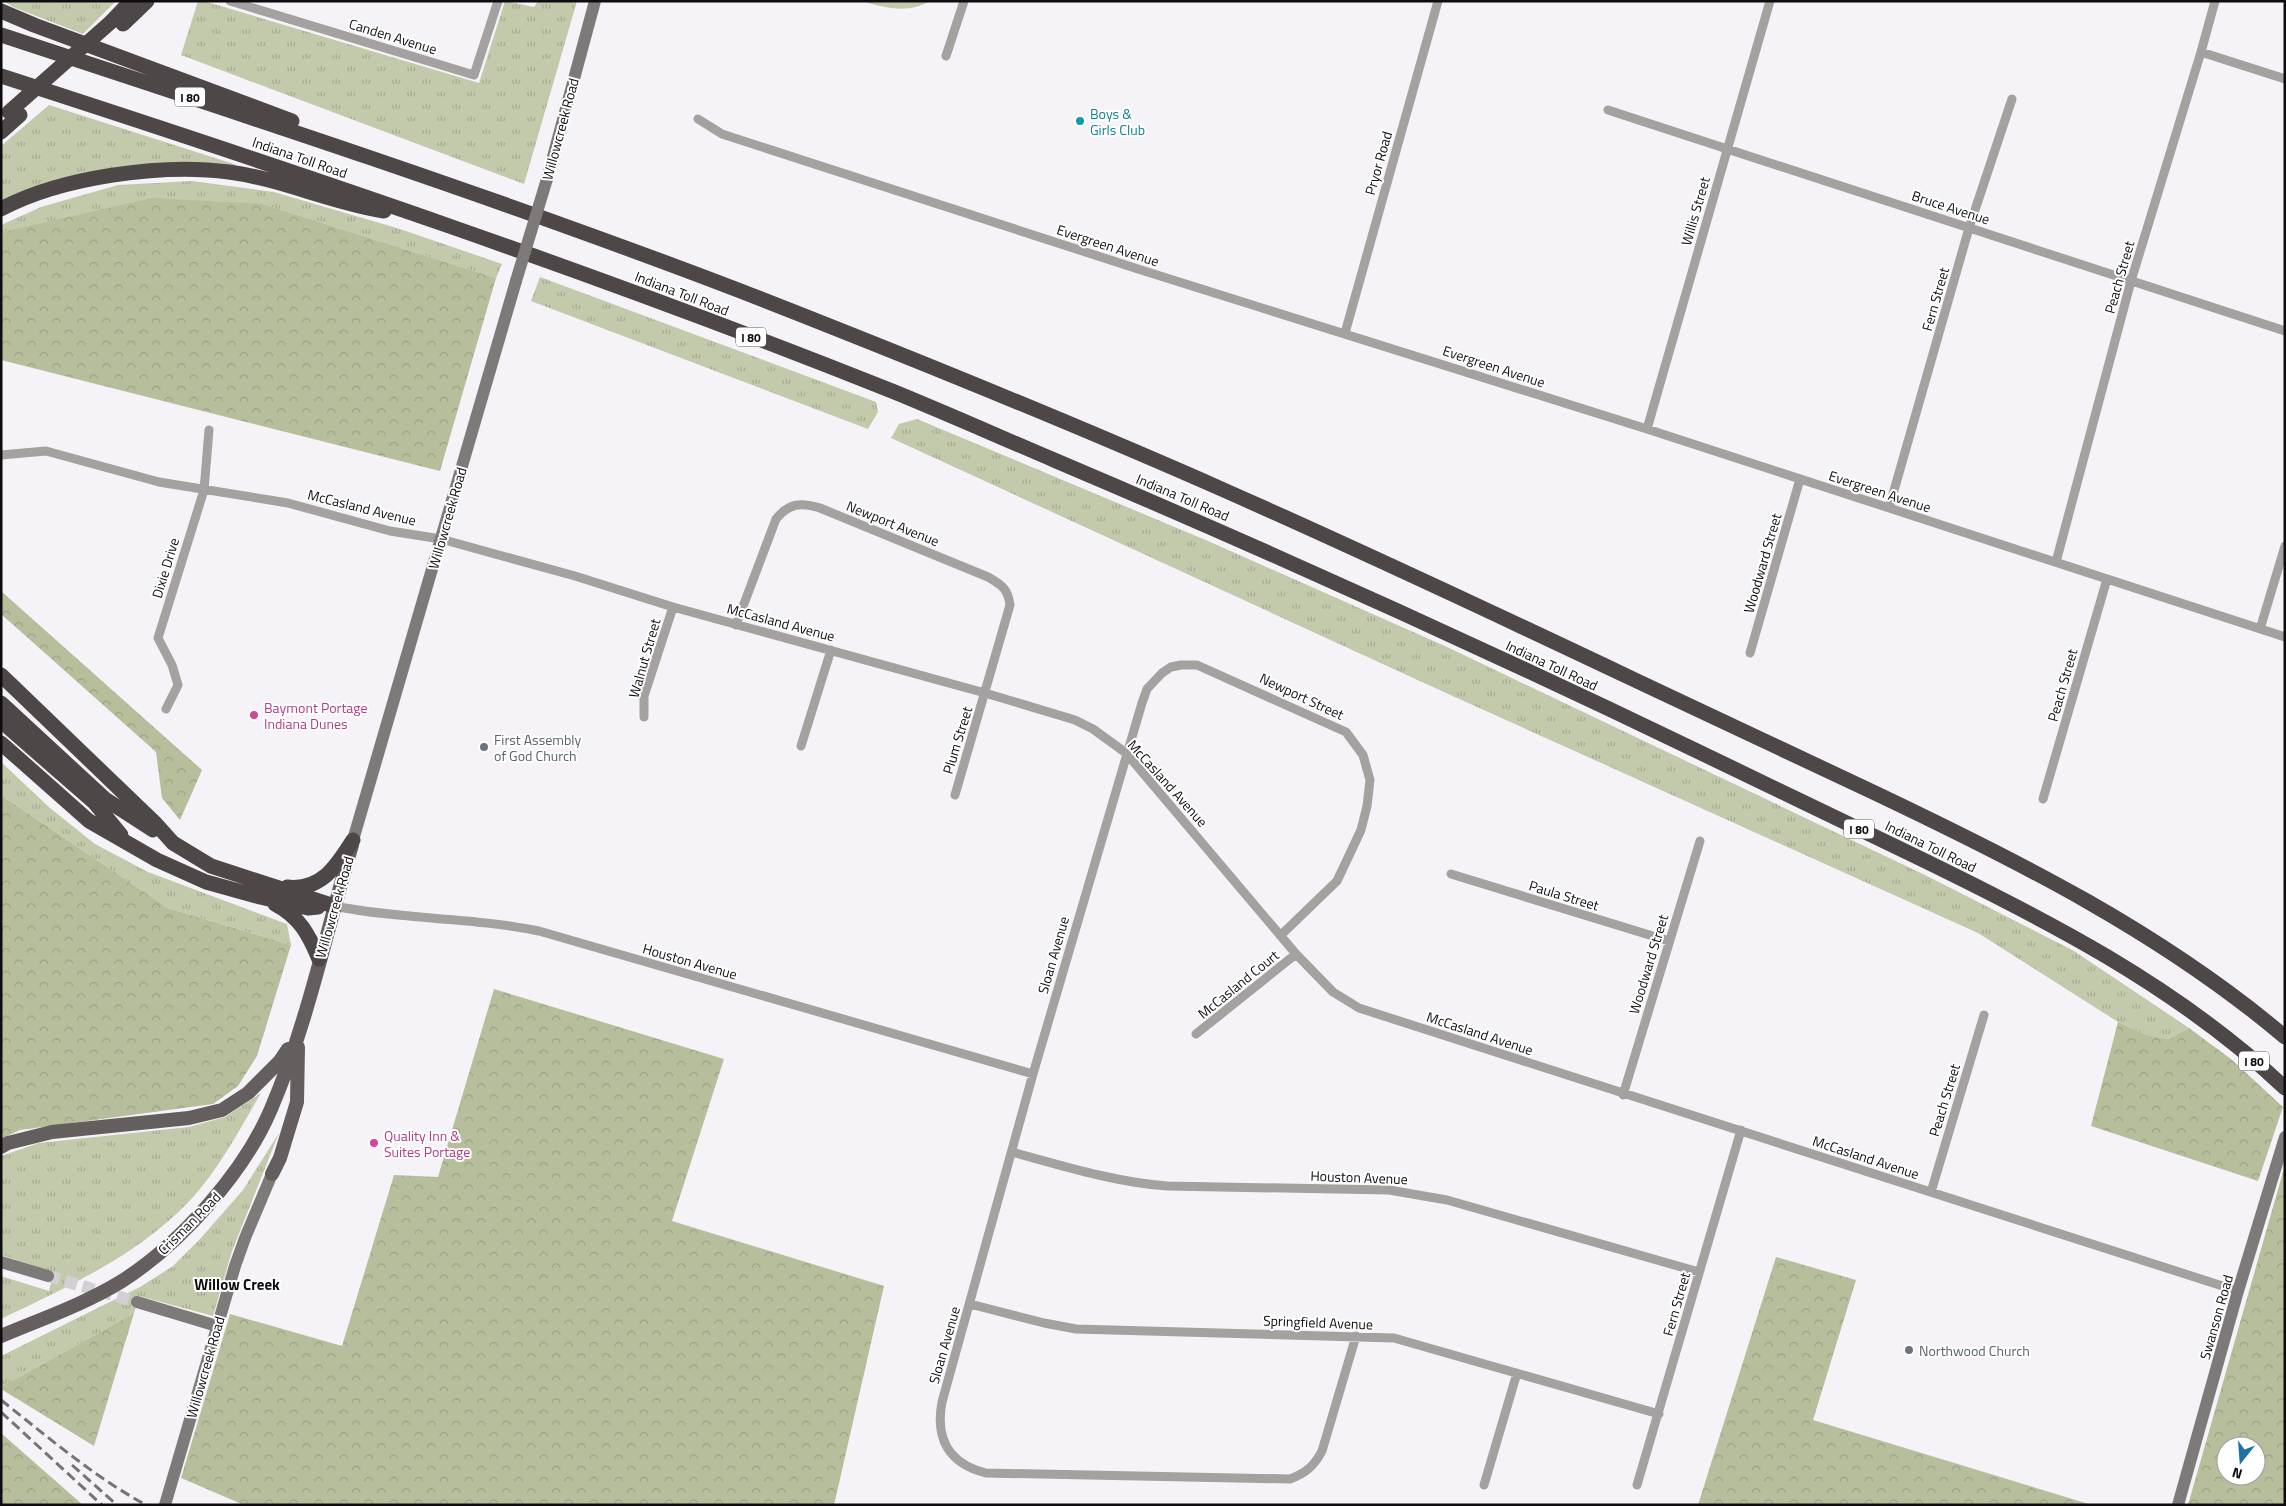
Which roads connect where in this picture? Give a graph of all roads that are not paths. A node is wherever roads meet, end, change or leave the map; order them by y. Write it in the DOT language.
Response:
graph roads {
  1 [pos="131,1"];
  2 [pos="148,1"];
  3 [pos="230,1"];
  4 [pos="498,1"];
  5 [pos="595,1"];
  6 [pos="964,1"];
  7 [pos="1438,1"];
  8 [pos="1770,1"];
  9 [pos="2215,1"];
  10 [pos="1,10"];
  11 [pos="117,22"];
  12 [pos="1,35"];
  13 [pos="2201,52"];
  14 [pos="946,56"];
  15 [pos="1,76"];
  16 [pos="2285,79"];
  17 [pos="2012,99"];
  18 [pos="1608,110"];
  19 [pos="10,115"];
  20 [pos="698,119"];
  21 [pos="1,132"];
  22 [pos="1727,149"];
  23 [pos="378,160"];
  24 [pos="1,208"];
  25 [pos="423,216"];
  26 [pos="1969,228"];
  27 [pos="2131,281"];
  28 [pos="2285,331"];
  29 [pos="1345,333"];
  30 [pos="1647,429"];
  31 [pos="209,430"];
  32 [pos="1,455"];
  33 [pos="1800,480"];
  34 [pos="204,490"];
  35 [pos="1889,508"];
  36 [pos="441,539"];
  37 [pos="2285,546"];
  38 [pos="2056,562"];
  39 [pos="2107,579"];
  40 [pos="673,607"];
  41 [pos="736,625"];
  42 [pos="2260,629"];
  43 [pos="2285,637"];
  44 [pos="831,650"];
  45 [pos="1750,653"];
  46 [pos="1,676"];
  47 [pos="985,693"];
  48 [pos="1,703"];
  49 [pos="166,709"];
  50 [pos="644,717"];
  51 [pos="1,721"];
  52 [pos="1,743"];
  53 [pos="800,746"];
  54 [pos="1126,753"];
  55 [pos="955,795"];
  56 [pos="2043,799"];
  57 [pos="354,840"];
  58 [pos="1700,841"];
  59 [pos="126,842"];
  60 [pos="173,843"];
  61 [pos="1451,874"];
  62 [pos="264,891"];
  63 [pos="334,906"];
  64 [pos="1280,935"];
  65 [pos="1669,941"];
  66 [pos="1296,954"];
  67 [pos="319,960"];
  68 [pos="1984,1015"];
  69 [pos="298,1034"];
  70 [pos="1196,1034"];
  71 [pos="2285,1037"];
  72 [pos="1033,1074"];
  73 [pos="2285,1088"];
  74 [pos="1623,1095"];
  75 [pos="1740,1130"];
  76 [pos="2285,1138"];
  77 [pos="1,1147"];
  78 [pos="1012,1152"];
  79 [pos="272,1174"];
  80 [pos="1931,1192"];
  81 [pos="1,1262"];
  82 [pos="1699,1272"];
  83 [pos="48,1276"];
  84 [pos="2238,1291"];
  85 [pos="137,1302"];
  86 [pos="970,1304"];
  87 [pos="217,1326"];
  88 [pos="1,1336"];
  89 [pos="1356,1336"];
  90 [pos="1517,1373"];
  91 [pos="1659,1414"];
  92 [pos="1484,1485"];
  93 [pos="1637,1485"];
  94 [pos="165,1505"];
  95 [pos="2178,1505"];
  1 -- 11 [label="highway"];
  2 -- 11 [label="highway"];
  3 -- 4 [label="street, Canden Avenue"];
  5 -- 36 [label="main road, Willowcreek Road, bridge"];
  6 -- 14 [label="street"];
  7 -- 29 [label="street, Pryor Road"];
  8 -- 22 [label="street, Willis Street"];
  9 -- 13 [label="street, Peach Street"];
  10 -- 23 [label="highway"];
  11 -- 19 [label="highway, bridge"];
  12 -- 23 [label="highway, Indiana Toll Road / I 80"];
  13 -- 16 [label="street"];
  13 -- 27 [label="street, Peach Street"];
  15 -- 25 [label="highway, Indiana Toll Road / I 80"];
  17 -- 26 [label="street, Fern Street"];
  18 -- 22 [label="street, Bruce Avenue"];
  19 -- 21 [label="highway"];
  20 -- 29 [label="street, Evergreen Avenue"];
  22 -- 26 [label="street, Bruce Avenue"];
  22 -- 30 [label="street, Willis Street"];
  23 -- 71 [label="highway, Indiana Toll Road / I 80"];
  24 -- 25 [label="highway"];
  25 -- 73 [label="highway, Indiana Toll Road / I 80"];
  26 -- 27 [label="street, Bruce Avenue"];
  26 -- 35 [label="street, Fern Street"];
  27 -- 28 [label="street, Bruce Avenue"];
  27 -- 38 [label="street, Peach Street"];
  29 -- 30 [label="street, Evergreen Avenue"];
  30 -- 33 [label="street, Evergreen Avenue"];
  31 -- 34 [label="street, Dixie Drive"];
  32 -- 34 [label="street, McCasland Avenue"];
  33 -- 35 [label="street, Evergreen Avenue"];
  33 -- 45 [label="street, Woodward Street"];
  34 -- 36 [label="street, McCasland Avenue"];
  34 -- 49 [label="street, Dixie Drive"];
  35 -- 38 [label="street, Evergreen Avenue"];
  36 -- 40 [label="street, McCasland Avenue"];
  36 -- 57 [label="main road, Willowcreek Road"];
  37 -- 42 [label="street"];
  38 -- 39 [label="street, Evergreen Avenue"];
  39 -- 42 [label="street, Evergreen Avenue"];
  39 -- 56 [label="street, Peach Street"];
  40 -- 41 [label="street, McCasland Avenue"];
  40 -- 50 [label="street, Walnut Street"];
  41 -- 44 [label="street, McCasland Avenue"];
  41 -- 47 [label="street, Newport Avenue"];
  42 -- 43 [label="street, Evergreen Avenue"];
  44 -- 47 [label="street, McCasland Avenue"];
  44 -- 53 [label="street"];
  46 -- 60 [label="highway"];
  47 -- 54 [label="street, McCasland Avenue"];
  47 -- 55 [label="street, Plum Street"];
  48 -- 60 [label="highway"];
  51 -- 59 [label="highway"];
  52 -- 59 [label="highway"];
  54 -- 64 [label="street, McCasland Avenue"];
  54 -- 64 [label="street, Newport Street"];
  54 -- 72 [label="street, Sloan Avenue"];
  57 -- 62 [label="highway"];
  57 -- 63 [label="main road, Willowcreek Road"];
  58 -- 65 [label="street, Woodward Street"];
  59 -- 62 [label="highway"];
  60 -- 62 [label="highway"];
  61 -- 65 [label="street, Paula Street"];
  62 -- 63 [label="highway"];
  62 -- 67 [label="highway"];
  63 -- 67 [label="main road, Willowcreek Road"];
  63 -- 72 [label="street, Houston Avenue"];
  64 -- 66 [label="street, McCasland Avenue"];
  65 -- 74 [label="street, Woodward Street"];
  66 -- 70 [label="street, McCasland Court"];
  66 -- 74 [label="street, McCasland Avenue"];
  67 -- 69 [label="main road, Willowcreek Road"];
  68 -- 80 [label="street, Peach Street"];
  69 -- 77 [label="main road"];
  69 -- 79 [label="main road"];
  69 -- 88 [label="main road, Crisman Road"];
  72 -- 78 [label="street, Sloan Avenue"];
  74 -- 75 [label="street, McCasland Avenue"];
  75 -- 80 [label="street, McCasland Avenue"];
  75 -- 82 [label="street, Fern Street"];
  76 -- 84 [label="main road, Swanson Road"];
  78 -- 82 [label="street, Houston Avenue"];
  78 -- 86 [label="street, Sloan Avenue"];
  79 -- 87 [label="main road, Willowcreek Road"];
  80 -- 84 [label="street, McCasland Avenue"];
  81 -- 83 [label="main road"];
  82 -- 91 [label="street, Fern Street"];
  84 -- 95 [label="main road, Swanson Road"];
  85 -- 87 [label="main road"];
  86 -- 89 [label="street, Springfield Avenue"];
  86 -- 89 [label="street, Sloan Avenue"];
  87 -- 94 [label="main road, Willowcreek Road"];
  89 -- 90 [label="street, Springfield Avenue"];
  90 -- 91 [label="street, Springfield Avenue"];
  90 -- 92 [label="street"];
  91 -- 93 [label="street, Fern Street"];
}
